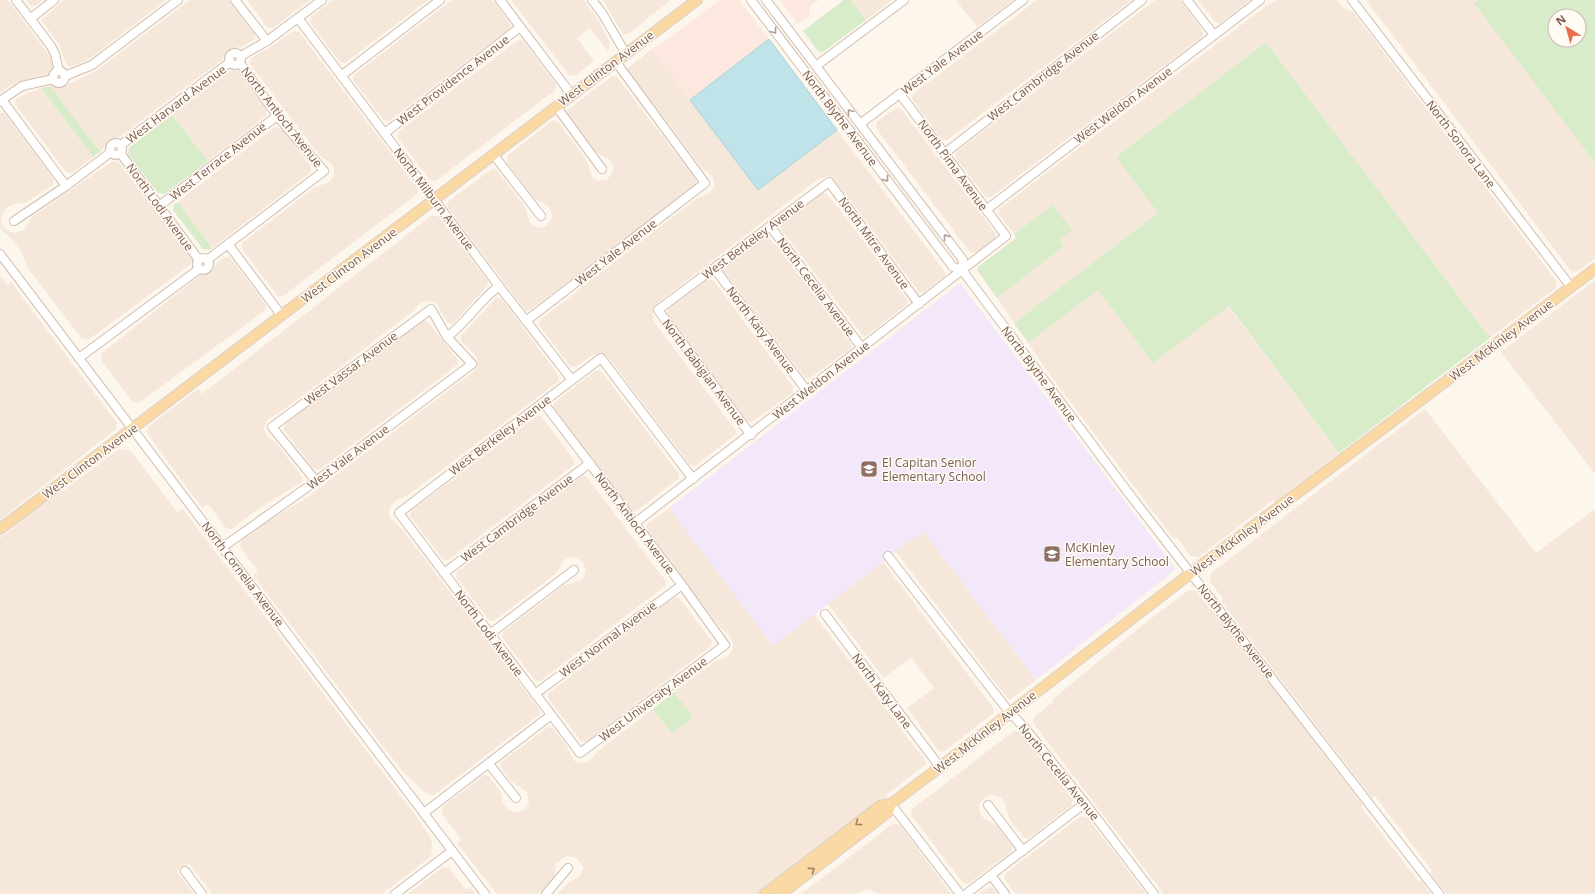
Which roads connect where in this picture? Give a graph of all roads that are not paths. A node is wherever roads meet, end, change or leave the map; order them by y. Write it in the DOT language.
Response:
graph roads {
  1 [pos="16,0"];
  2 [pos="54,0"];
  3 [pos="178,0"];
  4 [pos="235,0"];
  5 [pos="322,0"];
  6 [pos="440,0"];
  7 [pos="500,0"];
  8 [pos="592,0"];
  9 [pos="750,0"];
  10 [pos="766,0"];
  11 [pos="904,0"];
  12 [pos="1023,0"];
  13 [pos="1142,0"];
  14 [pos="1187,0"];
  15 [pos="1260,0"];
  16 [pos="1352,0"];
  17 [pos="692,1"];
  18 [pos="298,18"];
  19 [pos="30,19"];
  20 [pos="520,27"];
  21 [pos="1214,35"];
  22 [pos="267,41"];
  23 [pos="626,54"];
  24 [pos="240,60"];
  25 [pos="616,62"];
  26 [pos="816,66"];
  27 [pos="62,74"];
  28 [pos="341,76"];
  29 [pos="571,94"];
  30 [pos="900,94"];
  31 [pos="1,100"];
  32 [pos="556,106"];
  33 [pos="277,116"];
  34 [pos="860,124"];
  35 [pos="385,132"];
  36 [pos="121,145"];
  37 [pos="111,152"];
  38 [pos="945,153"];
  39 [pos="121,154"];
  40 [pos="492,154"];
  41 [pos="602,169"];
  42 [pos="829,182"];
  43 [pos="66,186"];
  44 [pos="433,199"];
  45 [pos="159,206"];
  46 [pos="986,210"];
  47 [pos="541,216"];
  48 [pos="14,221"];
  49 [pos="770,226"];
  50 [pos="1006,236"];
  51 [pos="228,244"];
  52 [pos="0,254"];
  53 [pos="203,260"];
  54 [pos="714,268"];
  55 [pos="1595,269"];
  56 [pos="962,270"];
  57 [pos="499,286"];
  58 [pos="1571,287"];
  59 [pos="919,304"];
  60 [pos="658,310"];
  61 [pos="282,316"];
  62 [pos="526,321"];
  63 [pos="447,337"];
  64 [pos="862,348"];
  65 [pos="79,358"];
  66 [pos="572,380"];
  67 [pos="807,391"];
  68 [pos="544,402"];
  69 [pos="133,428"];
  70 [pos="751,435"];
  71 [pos="590,464"];
  72 [pos="694,479"];
  73 [pos="316,481"];
  74 [pos="399,513"];
  75 [pos="635,523"];
  76 [pos="0,529"];
  77 [pos="223,547"];
  78 [pos="888,556"];
  79 [pos="574,570"];
  80 [pos="444,573"];
  81 [pos="1191,573"];
  82 [pos="682,585"];
  83 [pos="825,614"];
  84 [pos="490,634"];
  85 [pos="725,645"];
  86 [pos="535,694"];
  87 [pos="1010,713"];
  88 [pos="551,715"];
  89 [pos="580,753"];
  90 [pos="489,764"];
  91 [pos="940,767"];
  92 [pos="516,798"];
  93 [pos="1085,803"];
  94 [pos="891,804"];
  95 [pos="988,806"];
  96 [pos="424,814"];
  97 [pos="452,850"];
  98 [pos="1023,851"];
  99 [pos="568,868"];
  100 [pos="185,871"];
  101 [pos="991,875"];
  102 [pos="202,894"];
  103 [pos="395,894"];
  104 [pos="485,894"];
  105 [pos="546,894"];
  106 [pos="765,894"];
  107 [pos="781,894"];
  108 [pos="960,894"];
  109 [pos="966,894"];
  110 [pos="1005,894"];
  111 [pos="1154,894"];
  112 [pos="1440,894"];
  1 -- 19 [label="street"];
  2 -- 19 [label="street"];
  3 -- 27 [label="street"];
  4 -- 22 [label="street"];
  5 -- 18 [label="street"];
  6 -- 28 [label="street"];
  7 -- 20 [label="street"];
  8 -- 23 [label="street"];
  9 -- 56 [label="street, North Blythe Avenue, one-way"];
  10 -- 26 [label="street, North Blythe Avenue"];
  11 -- 26 [label="street"];
  12 -- 30 [label="street, West Yale Avenue"];
  13 -- 38 [label="street, West Cambridge Avenue"];
  14 -- 21 [label="street"];
  15 -- 21 [label="street, West Weldon Avenue"];
  16 -- 58 [label="street, North Sonora Lane"];
  17 -- 23 [label="main road, West Clinton Avenue"];
  18 -- 22 [label="street"];
  18 -- 28 [label="street, North Milburn Avenue"];
  19 -- 27 [label="street"];
  20 -- 29 [label="street"];
  20 -- 35 [label="street, West Providence Avenue"];
  21 -- 46 [label="street, West Weldon Avenue"];
  22 -- 24 [label="street"];
  23 -- 25 [label="main road, West Clinton Avenue"];
  24 -- 33 [label="street, North Antioch Avenue"];
  24 -- 36 [label="street, West Harvard Avenue"];
  25 -- 29 [label="main road, West Clinton Avenue"];
  25 -- 62 [label="street, West Yale Avenue"];
  34 -- 26 [label="street, North Blythe Avenue, one-way"];
  27 -- 31 [label="street"];
  28 -- 35 [label="street, North Milburn Avenue"];
  29 -- 32 [label="main road, West Clinton Avenue"];
  30 -- 34 [label="street, West Yale Avenue"];
  30 -- 38 [label="street, North Pima Avenue"];
  31 -- 43 [label="street"];
  32 -- 40 [label="main road, West Clinton Avenue"];
  32 -- 41 [label="street"];
  33 -- 45 [label="street, West Terrace Avenue"];
  33 -- 51 [label="street, North Antioch Avenue"];
  56 -- 34 [label="street, North Blythe Avenue, one-way"];
  35 -- 44 [label="street, North Milburn Avenue"];
  36 -- 37 [label="street"];
  36 -- 39 [label="street"];
  37 -- 39 [label="street"];
  37 -- 43 [label="street"];
  38 -- 46 [label="street, North Pima Avenue"];
  39 -- 45 [label="street, North Lodi Avenue"];
  40 -- 44 [label="main road, West Clinton Avenue"];
  40 -- 47 [label="street"];
  42 -- 49 [label="street, West Berkeley Avenue"];
  42 -- 59 [label="street, North Mitre Avenue"];
  43 -- 48 [label="street"];
  44 -- 57 [label="street, North Milburn Avenue"];
  44 -- 61 [label="main road, West Clinton Avenue"];
  45 -- 53 [label="street, North Lodi Avenue"];
  46 -- 50 [label="street, North Pima Avenue"];
  49 -- 54 [label="street, West Berkeley Avenue"];
  49 -- 64 [label="street, North Cecelia Avenue"];
  50 -- 56 [label="street, West Weldon Avenue"];
  51 -- 53 [label="street"];
  51 -- 61 [label="street"];
  52 -- 65 [label="street, North Cornelia Avenue"];
  53 -- 65 [label="street"];
  54 -- 60 [label="street, West Berkeley Avenue"];
  54 -- 67 [label="street, North Katy Avenue"];
  55 -- 58 [label="main road, West McKinley Avenue"];
  56 -- 59 [label="street, West Weldon Avenue"];
  56 -- 81 [label="street, North Blythe Avenue"];
  57 -- 62 [label="street, North Milburn Avenue"];
  57 -- 63 [label="street"];
  58 -- 81 [label="main road, West McKinley Avenue"];
  59 -- 64 [label="street, West Weldon Avenue"];
  60 -- 70 [label="street, North Babigian Avenue"];
  61 -- 69 [label="main road, West Clinton Avenue"];
  62 -- 66 [label="street, North Milburn Avenue"];
  63 -- 73 [label="street, West Yale Avenue"];
  63 -- 73 [label="street, West Vassar Avenue"];
  64 -- 67 [label="street, West Weldon Avenue"];
  65 -- 69 [label="street, North Cornelia Avenue"];
  66 -- 68 [label="street, West Berkeley Avenue"];
  66 -- 72 [label="street, West Berkeley Avenue"];
  67 -- 70 [label="street, West Weldon Avenue"];
  68 -- 71 [label="street, North Antioch Avenue"];
  68 -- 74 [label="street, West Berkeley Avenue"];
  69 -- 76 [label="main road, West Clinton Avenue"];
  69 -- 77 [label="street, North Cornelia Avenue"];
  70 -- 72 [label="street, West Weldon Avenue"];
  71 -- 75 [label="street, North Antioch Avenue"];
  71 -- 80 [label="street, West Cambridge Avenue"];
  72 -- 75 [label="street, West Weldon Avenue"];
  73 -- 77 [label="street, West Yale Avenue"];
  74 -- 80 [label="street, North Lodi Avenue"];
  75 -- 82 [label="street, North Antioch Avenue"];
  77 -- 96 [label="street, North Cornelia Avenue"];
  78 -- 87 [label="street, North Cecelia Avenue"];
  79 -- 84 [label="street"];
  80 -- 84 [label="street, North Lodi Avenue"];
  81 -- 87 [label="main road, West McKinley Avenue"];
  81 -- 112 [label="street, North Blythe Avenue"];
  82 -- 85 [label="street, North Antioch Avenue"];
  82 -- 86 [label="street, West Normal Avenue"];
  83 -- 91 [label="street, North Katy Lane"];
  84 -- 86 [label="street, North Lodi Avenue"];
  85 -- 89 [label="street, West University Avenue"];
  86 -- 88 [label="street, North Lodi Avenue"];
  87 -- 91 [label="main road, West McKinley Avenue"];
  87 -- 93 [label="street, North Cecelia Avenue"];
  88 -- 89 [label="street, North Lodi Avenue"];
  88 -- 90 [label="street"];
  90 -- 92 [label="street"];
  90 -- 96 [label="street"];
  91 -- 94 [label="main road, West McKinley Avenue"];
  93 -- 98 [label="street"];
  93 -- 111 [label="street, North Cecelia Avenue"];
  94 -- 106 [label="main road, West McKinley Avenue, one-way"];
  107 -- 94 [label="main road, West McKinley Avenue, one-way"];
  94 -- 108 [label="street"];
  95 -- 98 [label="street"];
  96 -- 97 [label="street, North Cornelia Avenue"];
  97 -- 103 [label="street"];
  97 -- 104 [label="street, North Cornelia Avenue"];
  98 -- 101 [label="street"];
  99 -- 105 [label="street"];
  100 -- 102 [label="street"];
  101 -- 109 [label="street"];
  101 -- 110 [label="street"];
}
